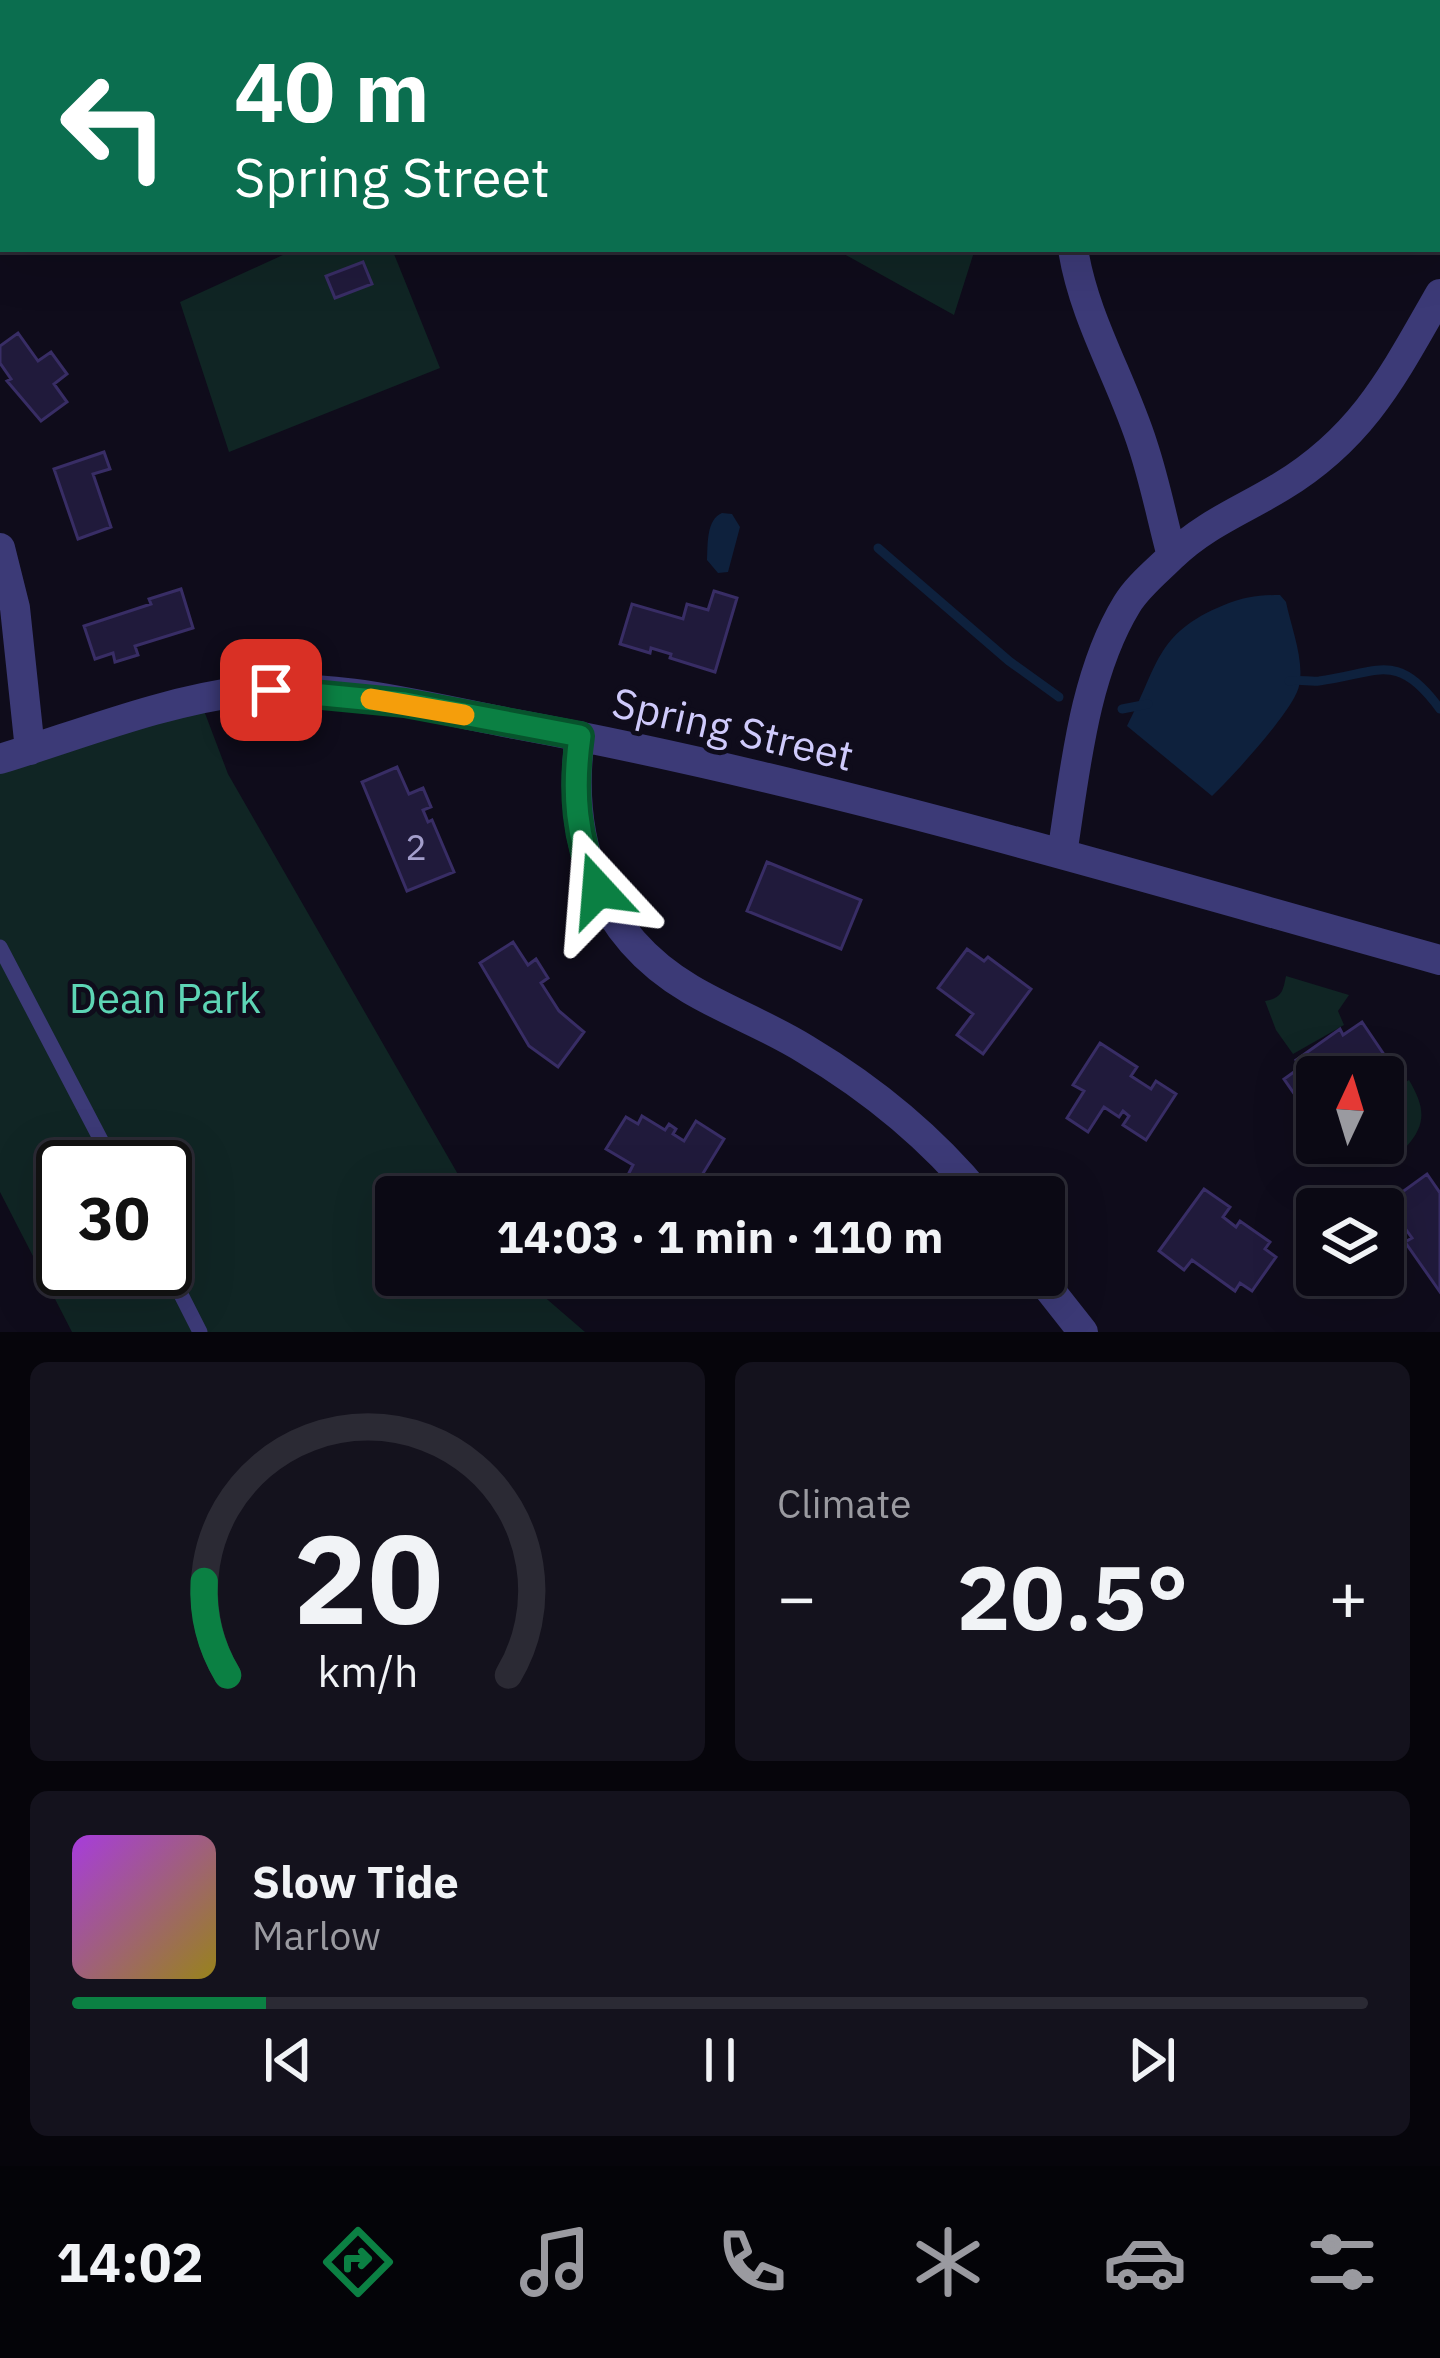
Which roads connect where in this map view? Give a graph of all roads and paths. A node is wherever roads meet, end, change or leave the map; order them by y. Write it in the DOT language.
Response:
graph roads {
  1 [pos="1073,252"];
  2 [pos="1440,294"];
  3 [pos="0,548"];
  4 [pos="1172,556"];
  5 [pos="580,736"];
  6 [pos="15,755"];
  7 [pos="1062,854"];
  8 [pos="0,947"];
  9 [pos="1440,959"];
  10 [pos="101,1140"];
  11 [pos="961,1176"];
  12 [pos="182,1296"];
  13 [pos="1055,1296"];
  14 [pos="200,1332"];
  15 [pos="1083,1332"];
  1 -- 4 [label="street"];
  2 -- 4 [label="street"];
  3 -- 6 [label="street"];
  4 -- 7 [label="street"];
  5 -- 6 [label="street, Spring Street"];
  5 -- 7 [label="street, Spring Street"];
  5 -- 11 [label="street"];
  7 -- 9 [label="street, Spring Street"];
  8 -- 10 [label="lane"];
  12 -- 14 [label="lane"];
  13 -- 15 [label="street"];
}
